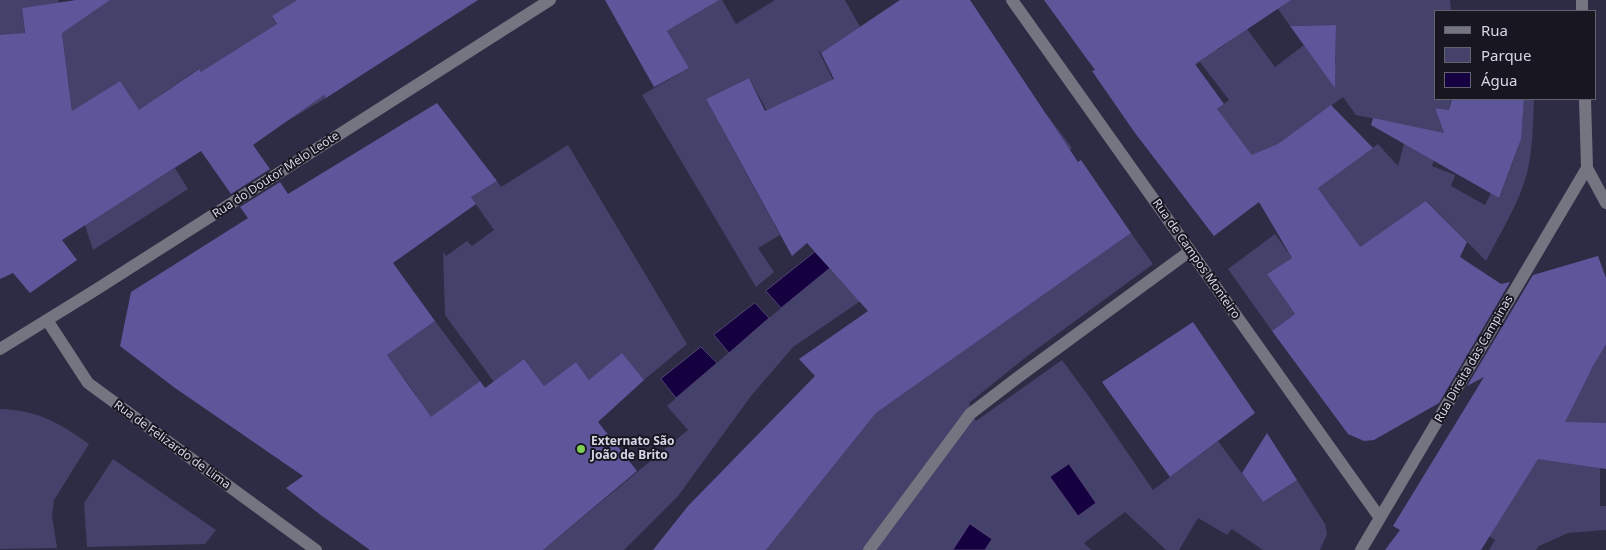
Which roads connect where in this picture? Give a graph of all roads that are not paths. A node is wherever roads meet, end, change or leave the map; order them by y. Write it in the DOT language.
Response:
graph roads {
  1 [pos="550,0"];
  2 [pos="1012,0"];
  3 [pos="1584,100"];
  4 [pos="1587,168"];
  5 [pos="1606,203"];
  6 [pos="1190,251"];
  7 [pos="47,320"];
  8 [pos="0,349"];
  9 [pos="1380,518"];
  10 [pos="316,550"];
  11 [pos="869,550"];
  12 [pos="1361,550"];
  1 -- 7 [label="street, Rua do Doutor Melo Leote"];
  2 -- 6 [label="street, Rua de Campos Monteiro"];
  3 -- 4 [label="street"];
  4 -- 5 [label="street"];
  4 -- 9 [label="street, Rua Direita das Campinas"];
  6 -- 9 [label="street, Rua de Campos Monteiro"];
  6 -- 11 [label="street"];
  7 -- 8 [label="street, Rua do Doutor Melo Leote"];
  7 -- 10 [label="street, Rua de Felizardo de Lima"];
  9 -- 12 [label="street, Rua Direita das Campinas"];
}
